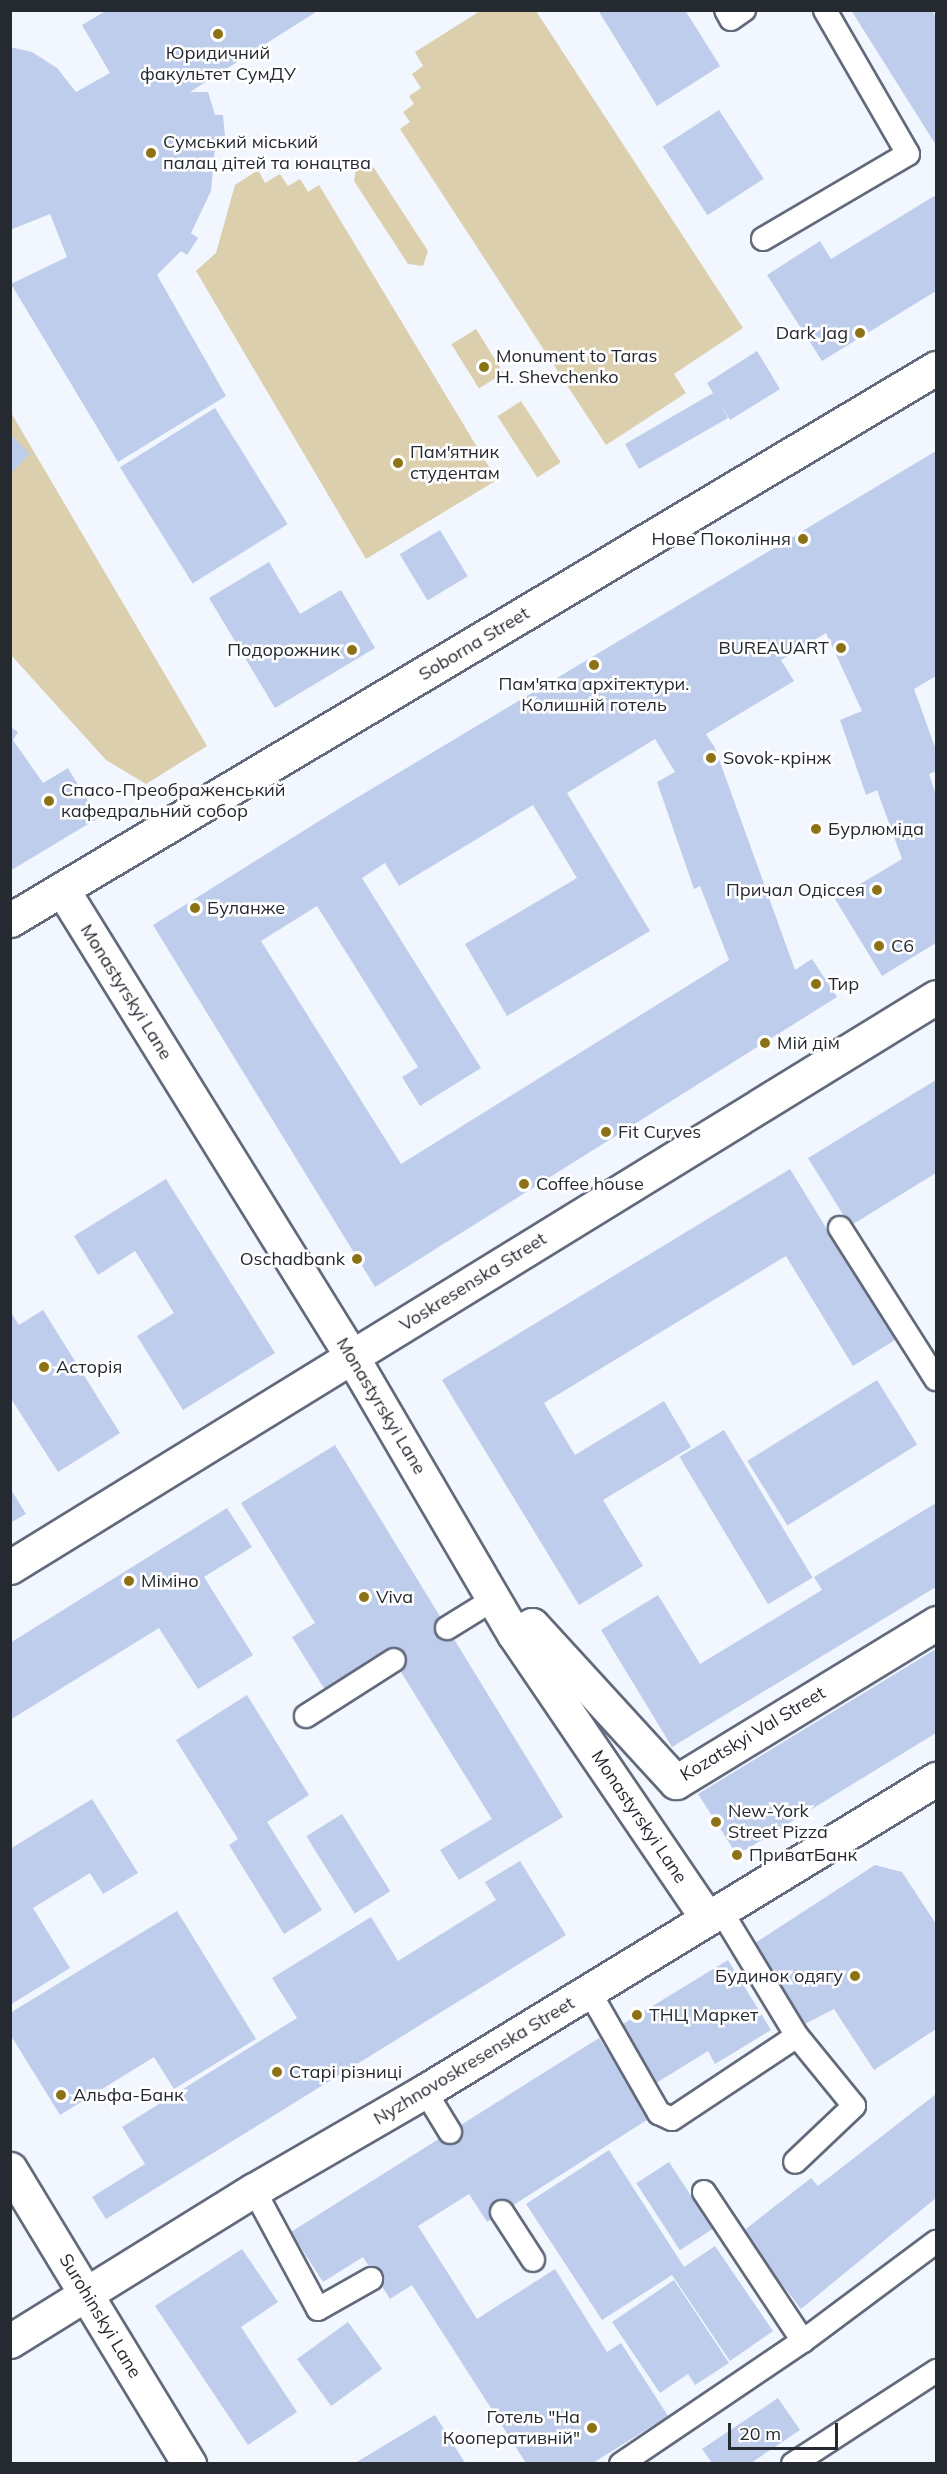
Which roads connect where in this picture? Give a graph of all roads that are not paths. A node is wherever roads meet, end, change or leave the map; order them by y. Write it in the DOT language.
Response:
graph roads {
  1 [pos="726,10"];
  2 [pos="744,10"];
  3 [pos="825,10"];
  4 [pos="763,239"];
  5 [pos="936,368"];
  6 [pos="62,889"];
  7 [pos="10,920"];
  8 [pos="936,997"];
  9 [pos="840,1228"];
  10 [pos="352,1357"];
  11 [pos="936,1379"];
  12 [pos="10,1568"];
  13 [pos="494,1599"];
  14 [pos="936,1623"];
  15 [pos="447,1628"];
  16 [pos="514,1634"];
  17 [pos="394,1660"];
  18 [pos="306,1716"];
  19 [pos="936,1779"];
  20 [pos="713,1913"];
  21 [pos="589,1991"];
  22 [pos="797,2036"];
  23 [pos="425,2091"];
  24 [pos="450,2132"];
  25 [pos="795,2162"];
  26 [pos="10,2169"];
  27 [pos="254,2190"];
  28 [pos="704,2192"];
  29 [pos="502,2212"];
  30 [pos="936,2242"];
  31 [pos="533,2260"];
  32 [pos="371,2279"];
  33 [pos="87,2296"];
  34 [pos="10,2341"];
  35 [pos="803,2341"];
  36 [pos="936,2371"];
  37 [pos="189,2463"];
  38 [pos="621,2463"];
  39 [pos="793,2463"];
  1 -- 2 [label="lane"];
  3 -- 4 [label="lane"];
  5 -- 6 [label="street, Soborna Street"];
  6 -- 7 [label="street, Soborna Street"];
  6 -- 10 [label="street, Monastyrskyi Lane"];
  8 -- 10 [label="street, Voskresenska Street"];
  9 -- 11 [label="lane"];
  10 -- 12 [label="street, Voskresenska Street"];
  10 -- 13 [label="street, Monastyrskyi Lane"];
  13 -- 15 [label="lane"];
  13 -- 16 [label="street, Monastyrskyi Lane"];
  14 -- 16 [label="street, Kozatskyi Val Street"];
  16 -- 20 [label="street, Monastyrskyi Lane"];
  17 -- 18 [label="lane"];
  19 -- 20 [label="street, Nyzhnovoskresenska Street"];
  20 -- 21 [label="street, Nyzhnovoskresenska Street"];
  20 -- 22 [label="lane"];
  21 -- 22 [label="lane"];
  21 -- 23 [label="street, Nyzhnovoskresenska Street"];
  22 -- 25 [label="lane"];
  23 -- 24 [label="lane"];
  23 -- 27 [label="street, Nyzhnovoskresenska Street"];
  26 -- 33 [label="street, Surohinskyi Lane"];
  27 -- 32 [label="lane"];
  27 -- 33 [label="street, Nyzhnovoskresenska Street"];
  28 -- 35 [label="lane"];
  29 -- 31 [label="lane"];
  30 -- 35 [label="lane"];
  33 -- 34 [label="street, Nyzhnovoskresenska Street"];
  33 -- 37 [label="street, Surohinskyi Lane"];
  35 -- 38 [label="lane"];
  36 -- 39 [label="lane"];
}
